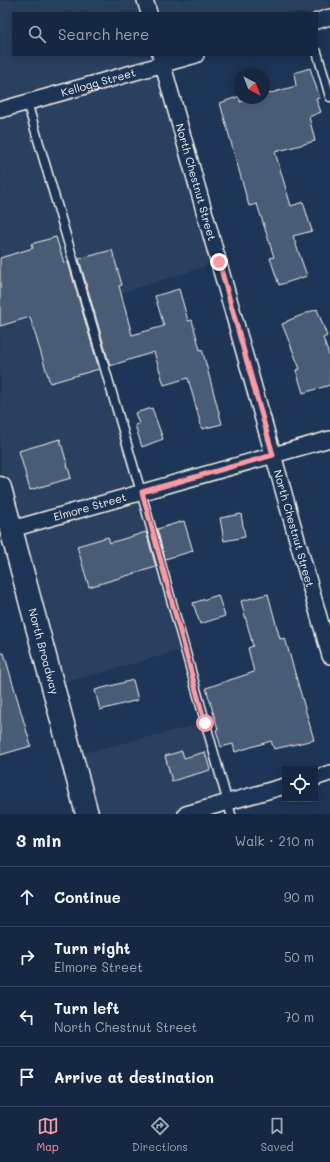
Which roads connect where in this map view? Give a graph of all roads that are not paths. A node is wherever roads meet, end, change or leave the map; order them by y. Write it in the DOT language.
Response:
graph roads {
  1 [pos="145,0"];
  2 [pos="149,12"];
  3 [pos="330,17"];
  4 [pos="318,21"];
  5 [pos="318,55"];
  6 [pos="189,56"];
  7 [pos="162,60"];
  8 [pos="330,97"];
  9 [pos="27,102"];
  10 [pos="0,110"];
  11 [pos="330,439"];
  12 [pos="273,455"];
  13 [pos="0,488"];
  14 [pos="142,492"];
  15 [pos="12,529"];
  16 [pos="330,656"];
  17 [pos="330,773"];
  18 [pos="318,777"];
  19 [pos="282,787"];
  20 [pos="229,808"];
  21 [pos="86,814"];
  22 [pos="186,814"];
  1 -- 2 [label="street"];
  3 -- 4 [label="street"];
  5 -- 8 [label="lane"];
  6 -- 7 [label="street, Kellogg Street"];
  7 -- 9 [label="street, Kellogg Street"];
  7 -- 12 [label="street, North Chestnut Street"];
  9 -- 10 [label="street, Kellogg Street"];
  9 -- 14 [label="lane"];
  11 -- 12 [label="street, Elmore Street"];
  12 -- 14 [label="street, Elmore Street"];
  12 -- 16 [label="street, North Chestnut Street"];
  13 -- 15 [label="main road, North Broadway"];
  14 -- 15 [label="street, Elmore Street"];
  14 -- 20 [label="lane"];
  15 -- 21 [label="main road, North Broadway"];
  17 -- 18 [label="street"];
  19 -- 20 [label="street"];
  20 -- 22 [label="street"];
}
